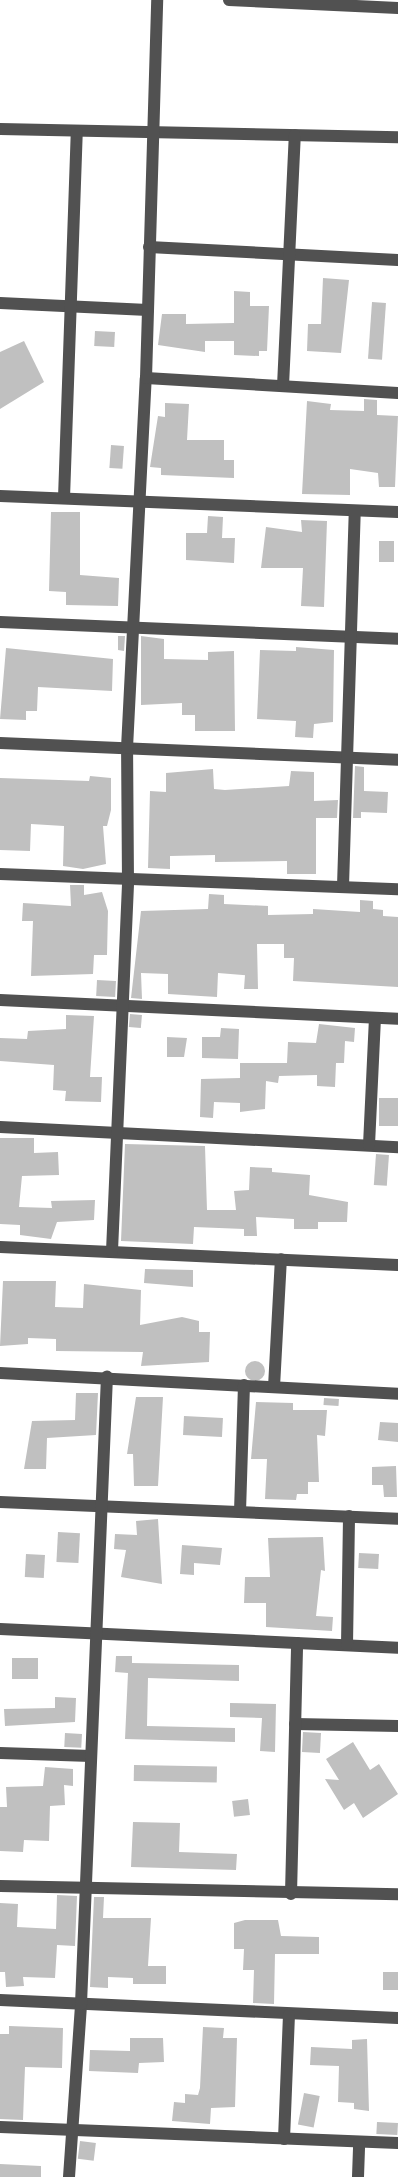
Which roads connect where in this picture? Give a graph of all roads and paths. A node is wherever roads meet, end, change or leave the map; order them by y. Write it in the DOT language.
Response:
graph roads {
  1 [pos="158,0"];
  2 [pos="229,0"];
  3 [pos="373,3"];
  4 [pos="398,8"];
  5 [pos="0,129"];
  6 [pos="77,131"];
  7 [pos="151,131"];
  8 [pos="295,135"];
  9 [pos="398,137"];
  10 [pos="149,247"];
  11 [pos="290,255"];
  12 [pos="398,260"];
  13 [pos="0,303"];
  14 [pos="69,304"];
  15 [pos="148,310"];
  16 [pos="146,378"];
  17 [pos="283,386"];
  18 [pos="398,393"];
  19 [pos="0,496"];
  20 [pos="64,498"];
  21 [pos="138,501"];
  22 [pos="355,511"];
  23 [pos="398,512"];
  24 [pos="0,622"];
  25 [pos="134,627"];
  26 [pos="351,637"];
  27 [pos="398,639"];
  28 [pos="0,743"];
  29 [pos="127,748"];
  30 [pos="344,757"];
  31 [pos="398,760"];
  32 [pos="0,874"];
  33 [pos="128,882"];
  34 [pos="343,886"];
  35 [pos="398,889"];
  36 [pos="0,1000"];
  37 [pos="122,1007"];
  38 [pos="375,1018"];
  39 [pos="398,1019"];
  40 [pos="0,1127"];
  41 [pos="117,1133"];
  42 [pos="368,1145"];
  43 [pos="398,1147"];
  44 [pos="0,1247"];
  45 [pos="112,1251"];
  46 [pos="281,1260"];
  47 [pos="398,1265"];
  48 [pos="0,1373"];
  49 [pos="107,1378"];
  50 [pos="398,1384"];
  51 [pos="244,1385"];
  52 [pos="274,1387"];
  53 [pos="398,1394"];
  54 [pos="0,1502"];
  55 [pos="102,1506"];
  56 [pos="240,1512"];
  57 [pos="349,1516"];
  58 [pos="398,1518"];
  59 [pos="0,1629"];
  60 [pos="96,1633"];
  61 [pos="297,1643"];
  62 [pos="348,1645"];
  63 [pos="398,1648"];
  64 [pos="295,1724"];
  65 [pos="398,1726"];
  66 [pos="0,1753"];
  67 [pos="91,1756"];
  68 [pos="0,1886"];
  69 [pos="86,1888"];
  70 [pos="291,1894"];
  71 [pos="398,1894"];
  72 [pos="0,2000"];
  73 [pos="81,2004"];
  74 [pos="289,2015"];
  75 [pos="398,2018"];
  76 [pos="0,2127"];
  77 [pos="72,2131"];
  78 [pos="284,2139"];
  79 [pos="359,2142"];
  80 [pos="398,2143"];
  81 [pos="69,2177"];
  82 [pos="358,2177"];
  1 -- 7 [label="street"];
  2 -- 3 [label="street"];
  3 -- 4 [label="street"];
  5 -- 6 [label="street"];
  6 -- 7 [label="street"];
  6 -- 14 [label="street"];
  7 -- 8 [label="street"];
  7 -- 10 [label="street"];
  8 -- 9 [label="street"];
  8 -- 11 [label="street"];
  10 -- 11 [label="street"];
  10 -- 15 [label="street"];
  11 -- 12 [label="street"];
  11 -- 17 [label="street"];
  13 -- 14 [label="street"];
  14 -- 15 [label="street"];
  14 -- 20 [label="street"];
  15 -- 16 [label="street"];
  16 -- 17 [label="street"];
  16 -- 21 [label="street"];
  17 -- 18 [label="street"];
  19 -- 20 [label="street"];
  20 -- 21 [label="street"];
  21 -- 22 [label="street"];
  21 -- 25 [label="street"];
  22 -- 23 [label="street"];
  22 -- 26 [label="street"];
  24 -- 25 [label="street"];
  25 -- 26 [label="street"];
  25 -- 29 [label="street"];
  26 -- 27 [label="street"];
  26 -- 30 [label="street"];
  28 -- 29 [label="street"];
  29 -- 30 [label="street"];
  29 -- 33 [label="street"];
  30 -- 31 [label="street"];
  30 -- 34 [label="street"];
  32 -- 33 [label="street"];
  33 -- 34 [label="street"];
  33 -- 37 [label="street"];
  34 -- 35 [label="street"];
  36 -- 37 [label="street"];
  37 -- 38 [label="street"];
  37 -- 41 [label="street"];
  38 -- 39 [label="street"];
  38 -- 42 [label="street"];
  40 -- 41 [label="street"];
  41 -- 42 [label="street"];
  41 -- 45 [label="street"];
  42 -- 43 [label="street"];
  44 -- 45 [label="street"];
  45 -- 46 [label="street"];
  46 -- 47 [label="street"];
  46 -- 52 [label="street"];
  48 -- 49 [label="street"];
  49 -- 51 [label="street"];
  49 -- 55 [label="street"];
  50 -- 53 [label="street"];
  51 -- 52 [label="street"];
  51 -- 56 [label="street"];
  52 -- 53 [label="street"];
  54 -- 55 [label="street"];
  55 -- 56 [label="street"];
  55 -- 60 [label="street"];
  56 -- 57 [label="street"];
  57 -- 58 [label="street"];
  57 -- 62 [label="street"];
  59 -- 60 [label="street"];
  60 -- 61 [label="street"];
  60 -- 67 [label="street"];
  61 -- 62 [label="street"];
  61 -- 64 [label="street"];
  62 -- 63 [label="street"];
  64 -- 65 [label="street"];
  64 -- 70 [label="street"];
  66 -- 67 [label="street"];
  67 -- 69 [label="street"];
  68 -- 69 [label="street"];
  69 -- 70 [label="street"];
  69 -- 73 [label="street"];
  70 -- 71 [label="street"];
  72 -- 73 [label="street"];
  73 -- 74 [label="street"];
  73 -- 77 [label="street"];
  74 -- 75 [label="street"];
  74 -- 78 [label="street"];
  76 -- 77 [label="street"];
  77 -- 78 [label="street"];
  77 -- 81 [label="street"];
  78 -- 79 [label="street"];
  79 -- 80 [label="street"];
  79 -- 82 [label="street"];
}
